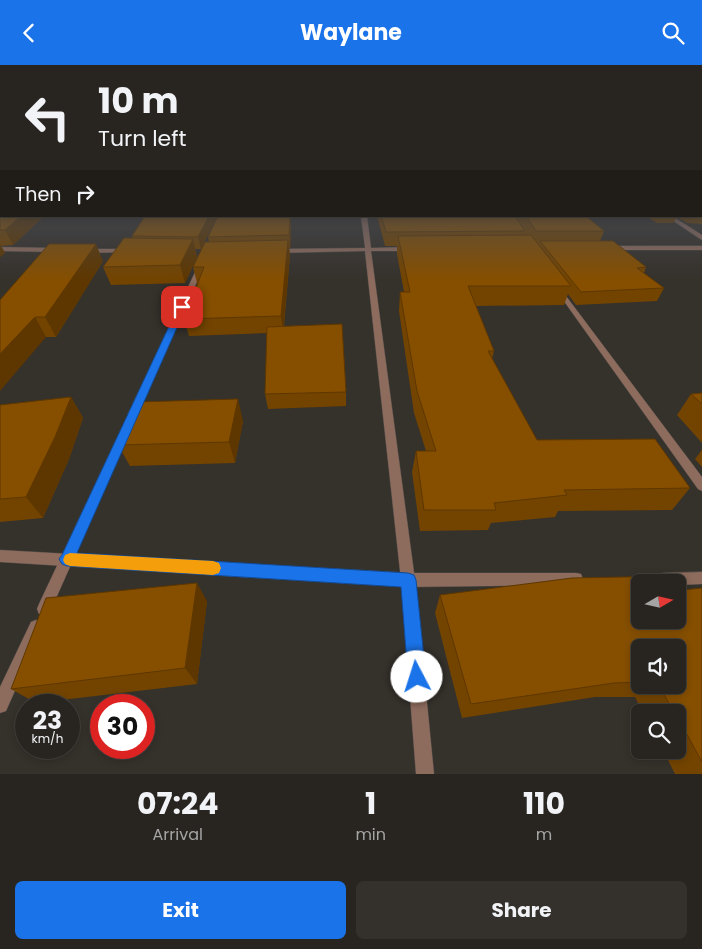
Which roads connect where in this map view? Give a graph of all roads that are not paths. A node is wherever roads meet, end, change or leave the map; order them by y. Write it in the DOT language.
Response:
graph roads {
  1 [pos="364,217"];
  2 [pos="670,217"];
  3 [pos="702,238"];
  4 [pos="702,248"];
  5 [pos="0,249"];
  6 [pos="416,249"];
  7 [pos="606,249"];
  8 [pos="59,250"];
  9 [pos="369,250"];
  10 [pos="79,251"];
  11 [pos="138,251"];
  12 [pos="264,251"];
  13 [pos="207,253"];
  14 [pos="552,280"];
  15 [pos="702,486"];
  16 [pos="0,556"];
  17 [pos="67,559"];
  18 [pos="686,578"];
  19 [pos="702,578"];
  20 [pos="594,579"];
  21 [pos="408,580"];
  22 [pos="0,705"];
  23 [pos="425,774"];
  1 -- 9 [label="street"];
  2 -- 3 [label="street"];
  4 -- 7 [label="street"];
  5 -- 8 [label="street"];
  6 -- 9 [label="street"];
  9 -- 12 [label="street"];
  9 -- 21 [label="street"];
  10 -- 11 [label="street"];
  13 -- 17 [label="street"];
  14 -- 15 [label="street"];
  16 -- 17 [label="street"];
  17 -- 21 [label="street"];
  17 -- 22 [label="street"];
  18 -- 19 [label="street"];
  20 -- 21 [label="street"];
  21 -- 23 [label="street"];
}
